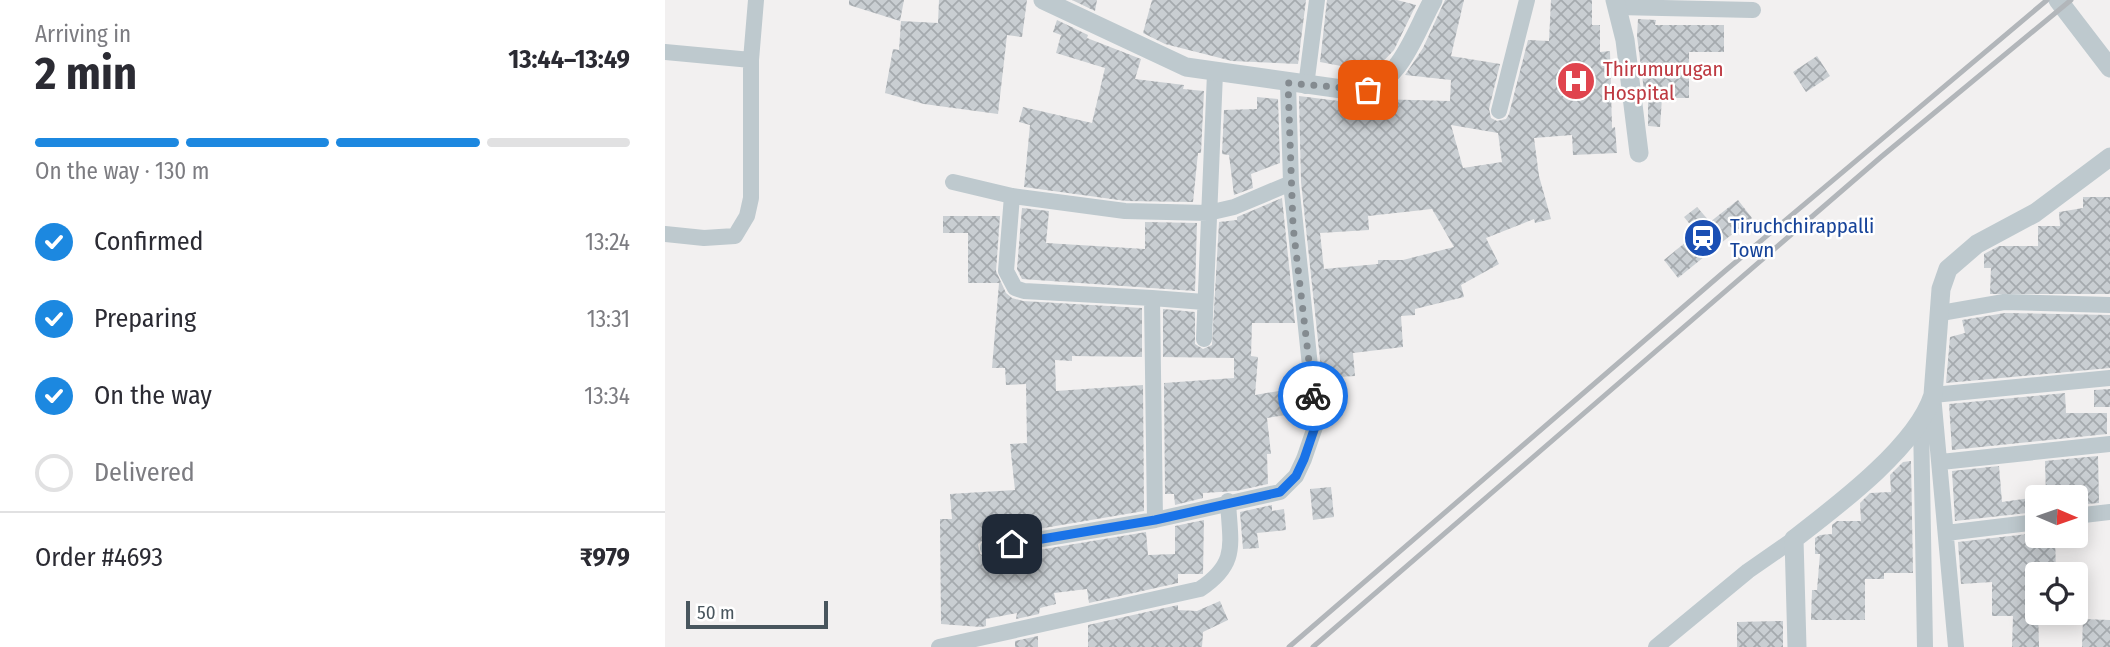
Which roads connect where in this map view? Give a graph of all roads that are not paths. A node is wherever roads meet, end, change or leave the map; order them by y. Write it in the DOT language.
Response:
graph roads {
  1 [pos="757,0"];
  2 [pos="1043,0"];
  3 [pos="1317,0"];
  4 [pos="1433,0"];
  5 [pos="1527,0"];
  6 [pos="2058,0"];
  7 [pos="1616,4"];
  8 [pos="1753,10"];
  9 [pos="665,52"];
  10 [pos="751,60"];
  11 [pos="2110,68"];
  12 [pos="1215,74"];
  13 [pos="1297,85"];
  14 [pos="1499,111"];
  15 [pos="1639,153"];
  16 [pos="2110,157"];
  17 [pos="953,182"];
  18 [pos="1291,183"];
  19 [pos="1012,196"];
  20 [pos="1208,213"];
  21 [pos="665,234"];
  22 [pos="1152,298"];
  23 [pos="1204,302"];
  24 [pos="2110,305"];
  25 [pos="1941,313"];
  26 [pos="1203,339"];
  27 [pos="2110,379"];
  28 [pos="1933,395"];
  29 [pos="1921,421"];
  30 [pos="2110,444"];
  31 [pos="1941,461"];
  32 [pos="1228,501"];
  33 [pos="2110,512"];
  34 [pos="2088,515"];
  35 [pos="1155,520"];
  36 [pos="2025,524"];
  37 [pos="1946,534"];
  38 [pos="1794,539"];
  39 [pos="988,548"];
  40 [pos="1676,630"];
  41 [pos="1954,646"];
  42 [pos="939,647"];
  43 [pos="1657,647"];
  44 [pos="1675,647"];
  45 [pos="1797,647"];
  46 [pos="1925,647"];
  1 -- 10 [label="street"];
  2 -- 12 [label="street"];
  3 -- 13 [label="street"];
  4 -- 13 [label="street"];
  5 -- 14 [label="street"];
  6 -- 11 [label="street"];
  7 -- 8 [label="street"];
  7 -- 15 [label="street"];
  9 -- 10 [label="street"];
  10 -- 21 [label="street"];
  12 -- 13 [label="street"];
  12 -- 20 [label="street"];
  13 -- 18 [label="street"];
  16 -- 25 [label="street"];
  17 -- 19 [label="street"];
  18 -- 20 [label="street"];
  18 -- 32 [label="street"];
  19 -- 20 [label="street"];
  19 -- 22 [label="street"];
  20 -- 23 [label="street"];
  22 -- 23 [label="street"];
  22 -- 35 [label="street"];
  23 -- 26 [label="street"];
  24 -- 25 [label="street"];
  25 -- 28 [label="street"];
  27 -- 28 [label="street"];
  28 -- 29 [label="street"];
  28 -- 31 [label="street"];
  29 -- 38 [label="street"];
  29 -- 46 [label="street"];
  30 -- 31 [label="street"];
  31 -- 37 [label="street"];
  32 -- 35 [label="street"];
  32 -- 42 [label="street"];
  33 -- 34 [label="street"];
  35 -- 39 [label="street"];
  36 -- 37 [label="street"];
  37 -- 41 [label="street"];
  38 -- 40 [label="street"];
  38 -- 45 [label="street"];
  40 -- 43 [label="street"];
  40 -- 44 [label="street"];
}
